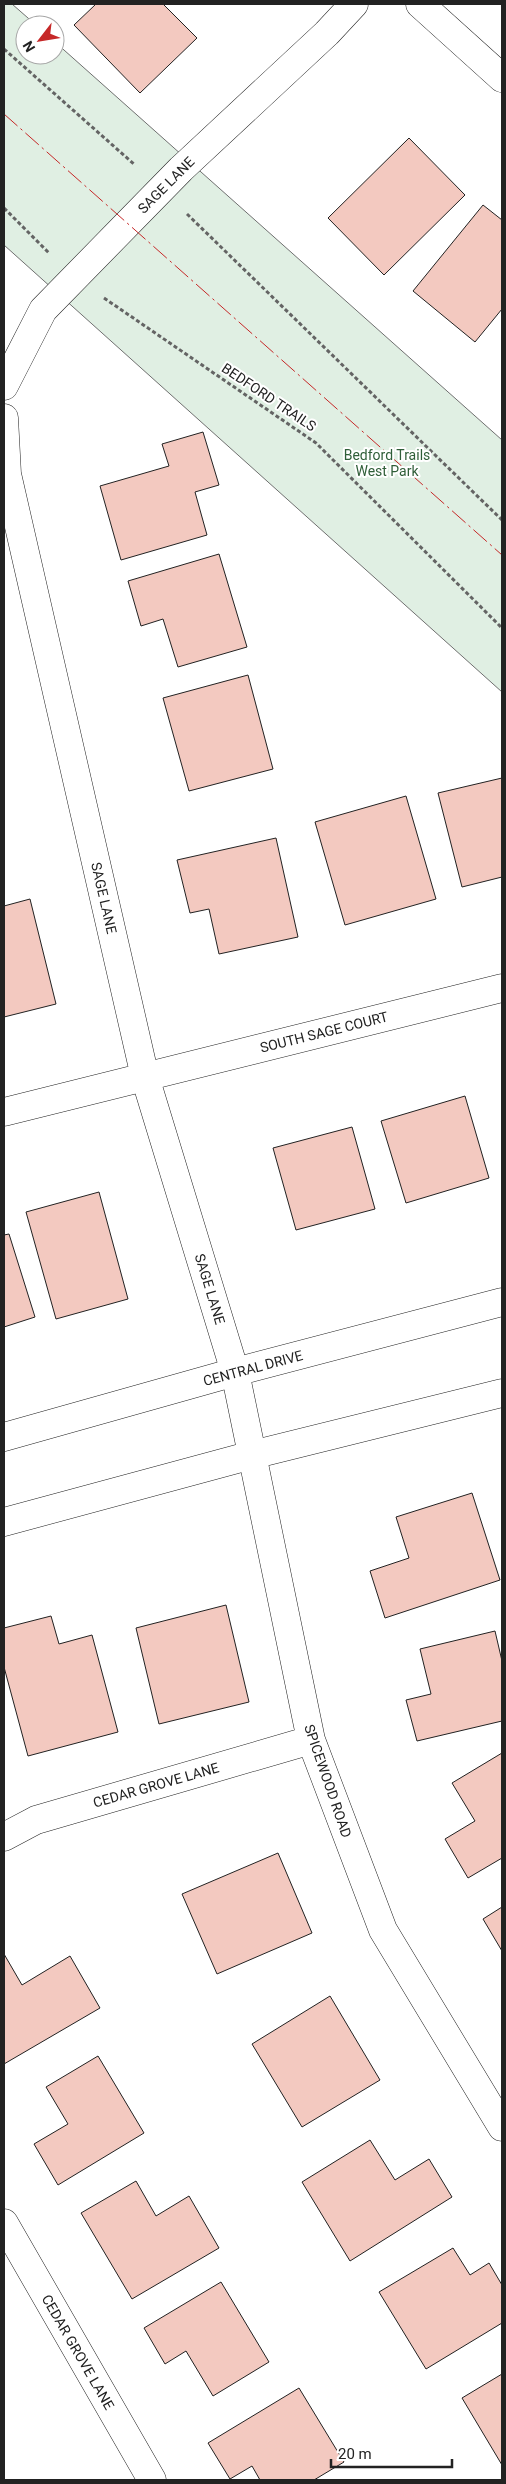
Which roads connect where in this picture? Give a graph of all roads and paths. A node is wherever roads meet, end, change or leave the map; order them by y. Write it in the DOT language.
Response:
graph roads {
  1 [pos="354,4"];
  2 [pos="420,4"];
  3 [pos="4,48"];
  4 [pos="502,78"];
  5 [pos="162,189"];
  6 [pos="4,208"];
  7 [pos="74,278"];
  8 [pos="4,386"];
  9 [pos="4,418"];
  10 [pos="502,520"];
  11 [pos="11,524"];
  12 [pos="502,628"];
  13 [pos="502,988"];
  14 [pos="146,1076"];
  15 [pos="4,1112"];
  16 [pos="502,1302"];
  17 [pos="235,1372"];
  18 [pos="502,1394"];
  19 [pos="4,1437"];
  20 [pos="252,1455"];
  21 [pos="4,1522"];
  22 [pos="311,1740"];
  23 [pos="4,1837"];
  24 [pos="502,2127"];
  25 [pos="4,2223"];
  26 [pos="152,2480"];
  1 -- 5 [label="street, SAGE LANE"];
  2 -- 4 [label="street"];
  3 -- 5 [label="path"];
  5 -- 7 [label="street, SAGE LANE"];
  5 -- 10 [label="path"];
  6 -- 7 [label="path, BEDFORD TRAILS"];
  7 -- 8 [label="street, SAGE LANE"];
  7 -- 12 [label="path, BEDFORD TRAILS"];
  9 -- 11 [label="street, SAGE LANE"];
  11 -- 14 [label="street, SAGE LANE"];
  13 -- 14 [label="street, SOUTH SAGE COURT"];
  14 -- 15 [label="street, SOUTH SAGE COURT"];
  14 -- 17 [label="street, SAGE LANE"];
  16 -- 17 [label="street, CENTRAL DRIVE"];
  17 -- 19 [label="street, CENTRAL DRIVE"];
  17 -- 20 [label="street, SPICEWOOD ROAD"];
  18 -- 20 [label="street"];
  20 -- 21 [label="street"];
  20 -- 22 [label="street, SPICEWOOD ROAD"];
  22 -- 23 [label="street, CEDAR GROVE LANE"];
  22 -- 24 [label="street, SPICEWOOD ROAD"];
  25 -- 26 [label="street, CEDAR GROVE LANE"];
}
